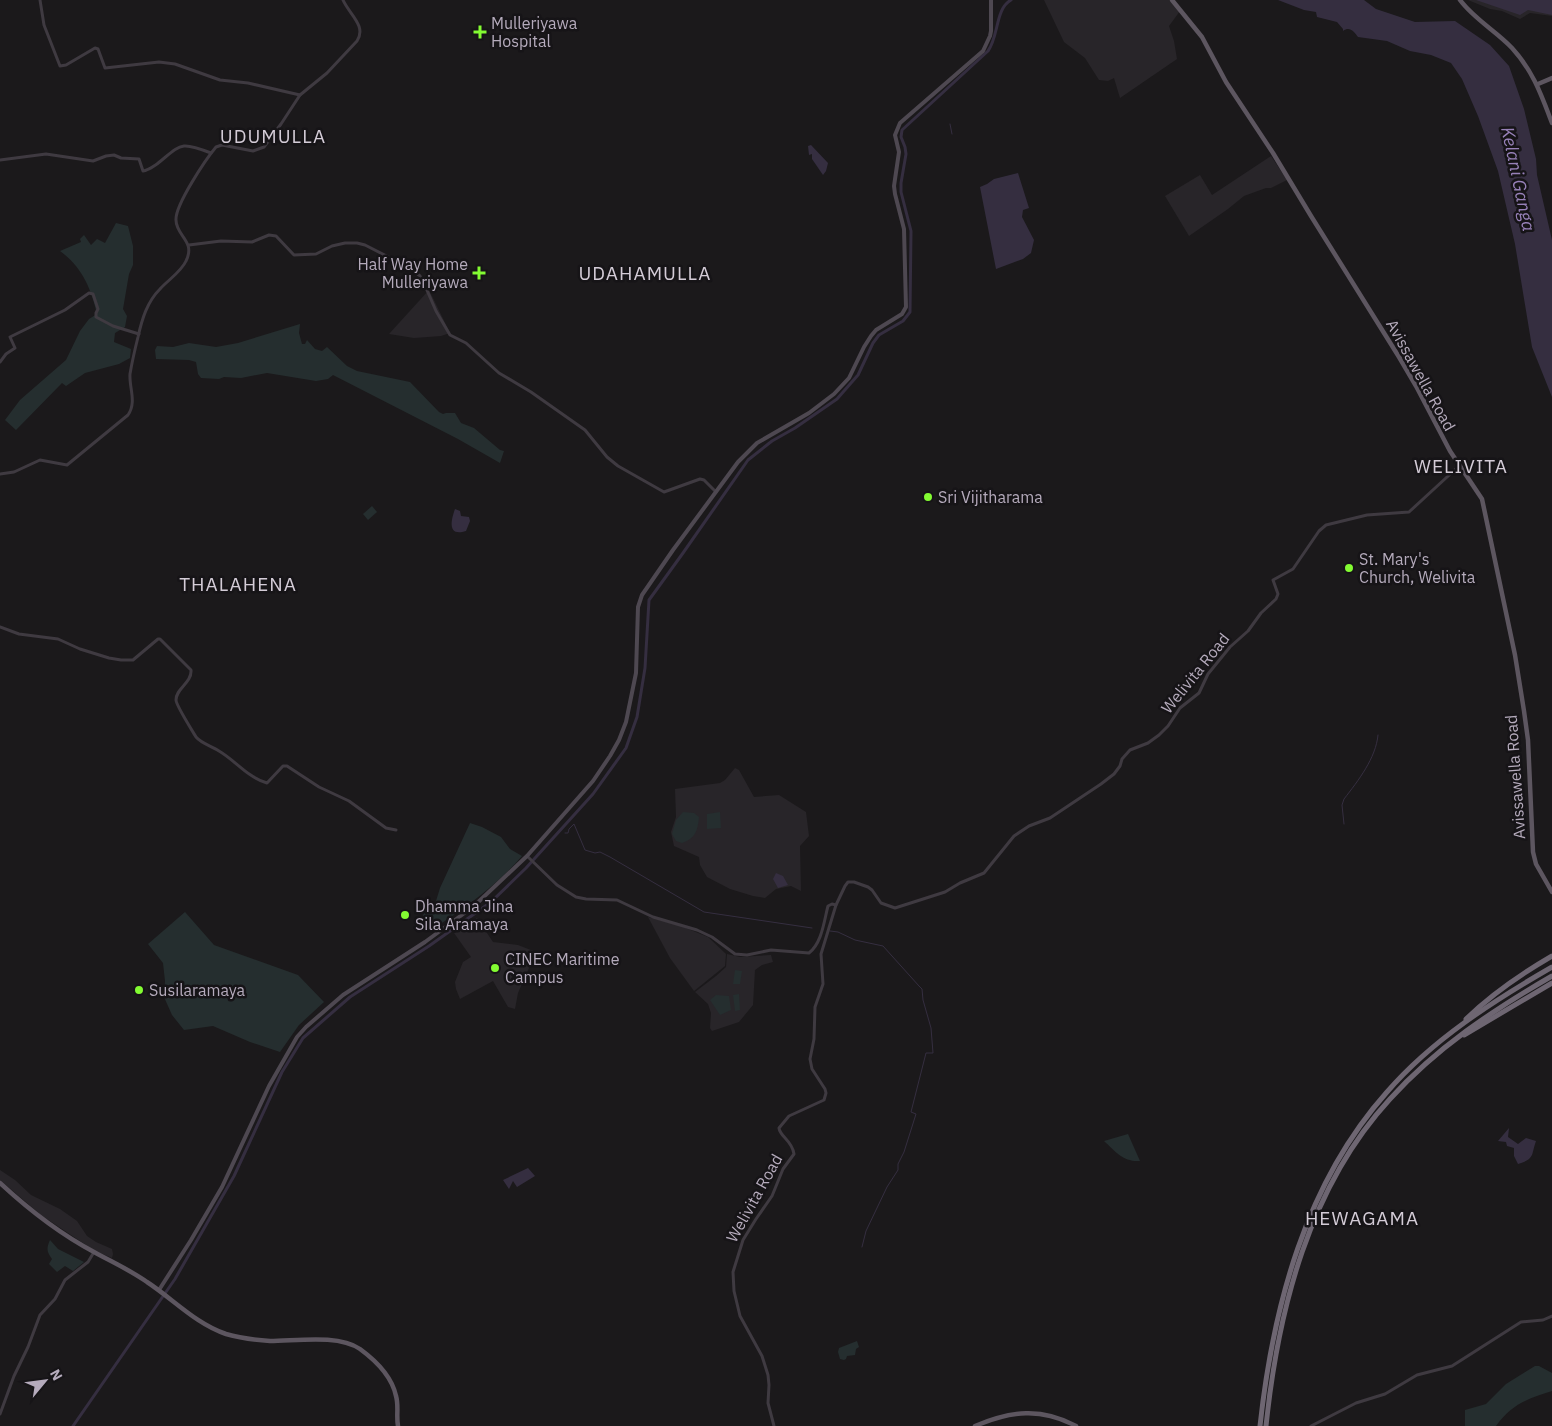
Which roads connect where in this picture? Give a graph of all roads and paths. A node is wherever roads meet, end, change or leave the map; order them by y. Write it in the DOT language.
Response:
graph roads {
  1 [pos="40,0"];
  2 [pos="343,0"];
  3 [pos="991,0"];
  4 [pos="1172,0"];
  5 [pos="1460,0"];
  6 [pos="1552,78"];
  7 [pos="1538,84"];
  8 [pos="300,95"];
  9 [pos="1552,123"];
  10 [pos="211,153"];
  11 [pos="0,160"];
  12 [pos="189,245"];
  13 [pos="138,334"];
  14 [pos="0,362"];
  15 [pos="1459,466"];
  16 [pos="0,474"];
  17 [pos="716,492"];
  18 [pos="0,627"];
  19 [pos="396,830"];
  20 [pos="528,857"];
  21 [pos="1552,892"];
  22 [pos="836,905"];
  23 [pos="1552,956"];
  24 [pos="1552,967"];
  25 [pos="1552,976"];
  26 [pos="1552,983"];
  27 [pos="1451,1034"];
  28 [pos="1444,1048"];
  29 [pos="0,1182"];
  30 [pos="94,1252"];
  31 [pos="161,1291"];
  32 [pos="1552,1316"];
  33 [pos="1266,1393"];
  34 [pos="0,1414"];
  35 [pos="398,1426"];
  36 [pos="774,1426"];
  37 [pos="976,1426"];
  38 [pos="1076,1426"];
  39 [pos="1260,1426"];
  40 [pos="1266,1426"];
  41 [pos="1311,1426"];
  1 -- 8 [label="street"];
  2 -- 8 [label="street"];
  3 -- 17 [label="main road"];
  4 -- 15 [label="main road, Avissawella Road"];
  5 -- 7 [label="main road"];
  6 -- 7 [label="main road"];
  7 -- 9 [label="main road"];
  8 -- 10 [label="street"];
  10 -- 11 [label="street"];
  10 -- 12 [label="street"];
  12 -- 13 [label="street"];
  12 -- 17 [label="street"];
  13 -- 14 [label="street"];
  13 -- 16 [label="street"];
  15 -- 21 [label="main road, Avissawella Road"];
  15 -- 22 [label="street, Welivita Road"];
  17 -- 20 [label="main road"];
  18 -- 19 [label="street"];
  20 -- 22 [label="street"];
  20 -- 31 [label="main road"];
  22 -- 36 [label="street, Welivita Road"];
  23 -- 27 [label="highway"];
  24 -- 27 [label="highway"];
  25 -- 28 [label="highway"];
  26 -- 28 [label="highway"];
  27 -- 33 [label="highway"];
  28 -- 33 [label="highway"];
  29 -- 30 [label="main road"];
  30 -- 31 [label="main road"];
  30 -- 34 [label="street"];
  31 -- 35 [label="main road"];
  32 -- 41 [label="street"];
  33 -- 39 [label="highway"];
  33 -- 40 [label="highway"];
  37 -- 38 [label="main road"];
}
